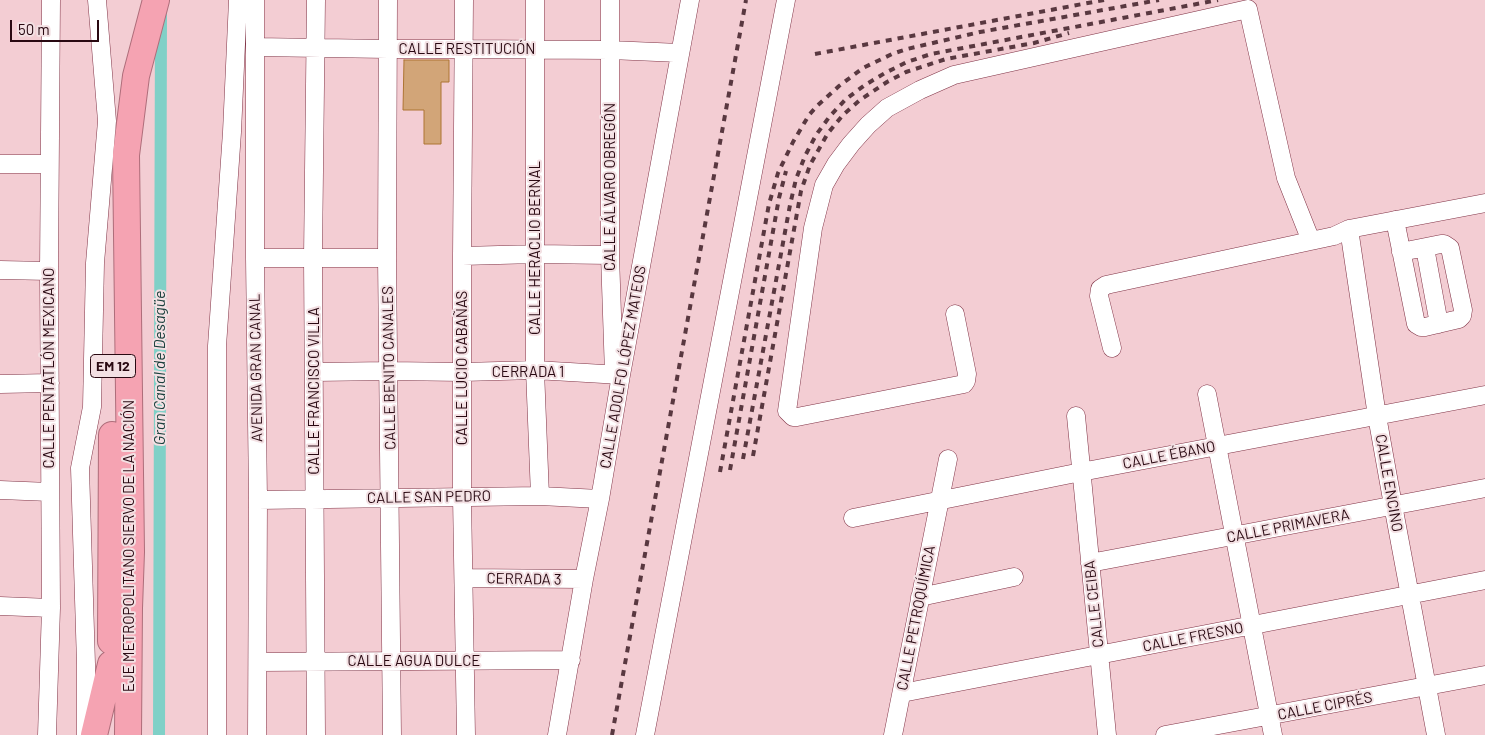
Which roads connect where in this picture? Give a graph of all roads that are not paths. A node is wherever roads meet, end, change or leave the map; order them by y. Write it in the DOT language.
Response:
graph roads {
  1 [pos="51,0"];
  2 [pos="97,0"];
  3 [pos="142,0"];
  4 [pos="156,0"];
  5 [pos="238,0"];
  6 [pos="255,0"];
  7 [pos="316,0"];
  8 [pos="388,0"];
  9 [pos="464,0"];
  10 [pos="535,0"];
  11 [pos="610,0"];
  12 [pos="690,0"];
  13 [pos="786,0"];
  14 [pos="1247,5"];
  15 [pos="255,47"];
  16 [pos="316,48"];
  17 [pos="464,48"];
  18 [pos="388,49"];
  19 [pos="535,49"];
  20 [pos="610,50"];
  21 [pos="680,53"];
  22 [pos="0,164"];
  23 [pos="49,164"];
  24 [pos="1485,203"];
  25 [pos="1394,220"];
  26 [pos="1341,233"];
  27 [pos="1310,241"];
  28 [pos="1425,248"];
  29 [pos="1401,252"];
  30 [pos="536,254"];
  31 [pos="610,255"];
  32 [pos="462,256"];
  33 [pos="314,257"];
  34 [pos="255,258"];
  35 [pos="387,258"];
  36 [pos="0,270"];
  37 [pos="49,271"];
  38 [pos="955,314"];
  39 [pos="1439,324"];
  40 [pos="1112,348"];
  41 [pos="535,370"];
  42 [pos="389,371"];
  43 [pos="314,372"];
  44 [pos="463,372"];
  45 [pos="617,374"];
  46 [pos="50,383"];
  47 [pos="0,384"];
  48 [pos="1207,394"];
  49 [pos="1485,395"];
  50 [pos="1076,416"];
  51 [pos="1377,416"];
  52 [pos="1217,446"];
  53 [pos="948,459"];
  54 [pos="1081,472"];
  55 [pos="1485,488"];
  56 [pos="0,490"];
  57 [pos="50,492"];
  58 [pos="540,496"];
  59 [pos="462,497"];
  60 [pos="315,498"];
  61 [pos="390,498"];
  62 [pos="600,499"];
  63 [pos="258,500"];
  64 [pos="940,501"];
  65 [pos="1393,505"];
  66 [pos="853,518"];
  67 [pos="1234,537"];
  68 [pos="1090,564"];
  69 [pos="1014,577"];
  70 [pos="464,578"];
  71 [pos="584,579"];
  72 [pos="1485,580"];
  73 [pos="1409,595"];
  74 [pos="920,597"];
  75 [pos="0,606"];
  76 [pos="51,608"];
  77 [pos="129,608"];
  78 [pos="1252,625"];
  79 [pos="1099,655"];
  80 [pos="392,660"];
  81 [pos="465,660"];
  82 [pos="571,660"];
  83 [pos="316,661"];
  84 [pos="258,662"];
  85 [pos="111,664"];
  86 [pos="1485,675"];
  87 [pos="1427,686"];
  88 [pos="902,693"];
  89 [pos="1269,716"];
  90 [pos="47,735"];
  91 [pos="86,735"];
  92 [pos="94,735"];
  93 [pos="111,735"];
  94 [pos="128,735"];
  95 [pos="141,735"];
  96 [pos="217,735"];
  97 [pos="258,735"];
  98 [pos="316,735"];
  99 [pos="392,735"];
  100 [pos="466,735"];
  101 [pos="557,735"];
  102 [pos="646,735"];
  103 [pos="893,735"];
  104 [pos="1107,735"];
  105 [pos="1165,735"];
  106 [pos="1273,735"];
  107 [pos="1436,735"];
  1 -- 23 [label="street, CALLE PENTATLÓN MEXICANO"];
  2 -- 91 [label="street"];
  3 -- 85 [label="highway, EJE METROPOLITANO SIERVO DE LA NACIÓN / EM 12"];
  4 -- 77 [label="highway, EJE METROPOLITANO SIERVO DE LA NACIÓN / EM 12"];
  5 -- 96 [label="street"];
  6 -- 15 [label="street, AVENIDA GRAN CANAL"];
  7 -- 16 [label="street, CALLE FRANCISCO VILLA"];
  8 -- 18 [label="street, CALLE BENITO CANALES"];
  9 -- 17 [label="street, CALLE LUCIO CABAÑAS"];
  10 -- 19 [label="street, CALLE HERACLIO BERNAL"];
  11 -- 20 [label="street, CALLE ÁLVARO OBREGÓN"];
  12 -- 21 [label="street, CALLE ADOLFO LÓPEZ MATEOS"];
  13 -- 102 [label="street"];
  14 -- 27 [label="street"];
  14 -- 38 [label="street"];
  15 -- 16 [label="street, CALLE RESTITUCIÓN"];
  15 -- 34 [label="street, AVENIDA GRAN CANAL"];
  16 -- 18 [label="street, CALLE RESTITUCIÓN"];
  16 -- 33 [label="street, CALLE FRANCISCO VILLA"];
  17 -- 18 [label="street, CALLE RESTITUCIÓN"];
  17 -- 19 [label="street, CALLE RESTITUCIÓN"];
  17 -- 32 [label="street, CALLE LUCIO CABAÑAS"];
  18 -- 35 [label="street, CALLE BENITO CANALES"];
  19 -- 20 [label="street, CALLE RESTITUCIÓN"];
  19 -- 30 [label="street, CALLE HERACLIO BERNAL"];
  20 -- 21 [label="street, CALLE RESTITUCIÓN"];
  20 -- 31 [label="street, CALLE ÁLVARO OBREGÓN"];
  21 -- 45 [label="street, CALLE ADOLFO LÓPEZ MATEOS"];
  22 -- 23 [label="street"];
  23 -- 37 [label="street, CALLE PENTATLÓN MEXICANO"];
  24 -- 25 [label="street"];
  25 -- 26 [label="street"];
  25 -- 29 [label="street"];
  26 -- 27 [label="street"];
  26 -- 51 [label="street, CALLE ENCINO"];
  27 -- 40 [label="street"];
  28 -- 29 [label="street"];
  28 -- 39 [label="street"];
  28 -- 39 [label="street"];
  29 -- 39 [label="street"];
  30 -- 31 [label="street"];
  30 -- 32 [label="street"];
  30 -- 41 [label="street, CALLE HERACLIO BERNAL"];
  31 -- 45 [label="street, CALLE ÁLVARO OBREGÓN"];
  32 -- 44 [label="street, CALLE LUCIO CABAÑAS"];
  33 -- 34 [label="street"];
  33 -- 35 [label="street"];
  33 -- 43 [label="street, CALLE FRANCISCO VILLA"];
  34 -- 63 [label="street, AVENIDA GRAN CANAL"];
  35 -- 42 [label="street, CALLE BENITO CANALES"];
  36 -- 37 [label="street"];
  37 -- 46 [label="street, CALLE PENTATLÓN MEXICANO"];
  41 -- 44 [label="street, CERRADA 1"];
  41 -- 45 [label="street, CERRADA 1"];
  41 -- 58 [label="street, CALLE HERACLIO BERNAL"];
  42 -- 43 [label="street, CERRADA 1"];
  42 -- 44 [label="street, CERRADA 1"];
  42 -- 61 [label="street, CALLE BENITO CANALES"];
  43 -- 60 [label="street, CALLE FRANCISCO VILLA"];
  44 -- 59 [label="street, CALLE LUCIO CABAÑAS"];
  45 -- 62 [label="street, CALLE ADOLFO LÓPEZ MATEOS"];
  46 -- 47 [label="street"];
  46 -- 57 [label="street, CALLE PENTATLÓN MEXICANO"];
  48 -- 52 [label="street"];
  49 -- 51 [label="street, CALLE ÉBANO"];
  50 -- 54 [label="street, CALLE CEIBA"];
  51 -- 52 [label="street, CALLE ÉBANO"];
  51 -- 65 [label="street, CALLE ENCINO"];
  52 -- 54 [label="street, CALLE ÉBANO"];
  52 -- 67 [label="street"];
  53 -- 64 [label="street, CALLE PETROQUÍMICA"];
  54 -- 64 [label="street, CALLE ÉBANO"];
  54 -- 68 [label="street, CALLE CEIBA"];
  55 -- 65 [label="street, CALLE PRIMAVERA"];
  56 -- 57 [label="street"];
  57 -- 76 [label="street, CALLE PENTATLÓN MEXICANO"];
  58 -- 59 [label="street, CALLE SAN PEDRO"];
  58 -- 62 [label="street, CALLE SAN PEDRO"];
  59 -- 61 [label="street, CALLE SAN PEDRO"];
  59 -- 70 [label="street, CALLE LUCIO CABAÑAS"];
  60 -- 61 [label="street, CALLE SAN PEDRO"];
  60 -- 63 [label="street, CALLE SAN PEDRO"];
  60 -- 83 [label="street, CALLE FRANCISCO VILLA"];
  61 -- 80 [label="street, CALLE BENITO CANALES"];
  62 -- 71 [label="street, CALLE ADOLFO LÓPEZ MATEOS"];
  63 -- 84 [label="street, AVENIDA GRAN CANAL"];
  64 -- 66 [label="street, CALLE ÉBANO"];
  64 -- 74 [label="street, CALLE PETROQUÍMICA"];
  65 -- 67 [label="street, CALLE PRIMAVERA"];
  65 -- 73 [label="street, CALLE ENCINO"];
  67 -- 68 [label="street, CALLE PRIMAVERA"];
  67 -- 78 [label="street"];
  68 -- 79 [label="street, CALLE CEIBA"];
  69 -- 74 [label="street"];
  70 -- 71 [label="street, CERRADA 3"];
  70 -- 81 [label="street, CALLE LUCIO CABAÑAS"];
  71 -- 82 [label="street, CALLE ADOLFO LÓPEZ MATEOS"];
  72 -- 73 [label="street, CALLE FRESNO"];
  73 -- 78 [label="street, CALLE FRESNO"];
  73 -- 87 [label="street, CALLE ENCINO"];
  74 -- 88 [label="street, CALLE PETROQUÍMICA"];
  75 -- 76 [label="street"];
  76 -- 90 [label="street, CALLE PENTATLÓN MEXICANO"];
  77 -- 94 [label="highway, EJE METROPOLITANO SIERVO DE LA NACIÓN / EM 12"];
  77 -- 95 [label="highway"];
  78 -- 79 [label="street, CALLE FRESNO"];
  78 -- 89 [label="street"];
  79 -- 88 [label="street, CALLE FRESNO"];
  79 -- 104 [label="street, CALLE CEIBA"];
  80 -- 81 [label="street, CALLE AGUA DULCE"];
  80 -- 83 [label="street, CALLE AGUA DULCE"];
  80 -- 99 [label="street, CALLE BENITO CANALES"];
  81 -- 82 [label="street, CALLE AGUA DULCE"];
  81 -- 100 [label="street, CALLE LUCIO CABAÑAS"];
  82 -- 101 [label="street, CALLE ADOLFO LÓPEZ MATEOS"];
  83 -- 84 [label="street, CALLE AGUA DULCE"];
  83 -- 98 [label="street, CALLE FRANCISCO VILLA"];
  84 -- 97 [label="street, AVENIDA GRAN CANAL"];
  85 -- 92 [label="highway"];
  85 -- 93 [label="highway, EJE METROPOLITANO SIERVO DE LA NACIÓN / EM 12"];
  86 -- 87 [label="street, CALLE CIPRÉS"];
  87 -- 89 [label="street, CALLE CIPRÉS"];
  87 -- 107 [label="street, CALLE ENCINO"];
  88 -- 103 [label="street, CALLE PETROQUÍMICA"];
  89 -- 105 [label="street, CALLE CIPRÉS"];
  89 -- 106 [label="street"];
}
